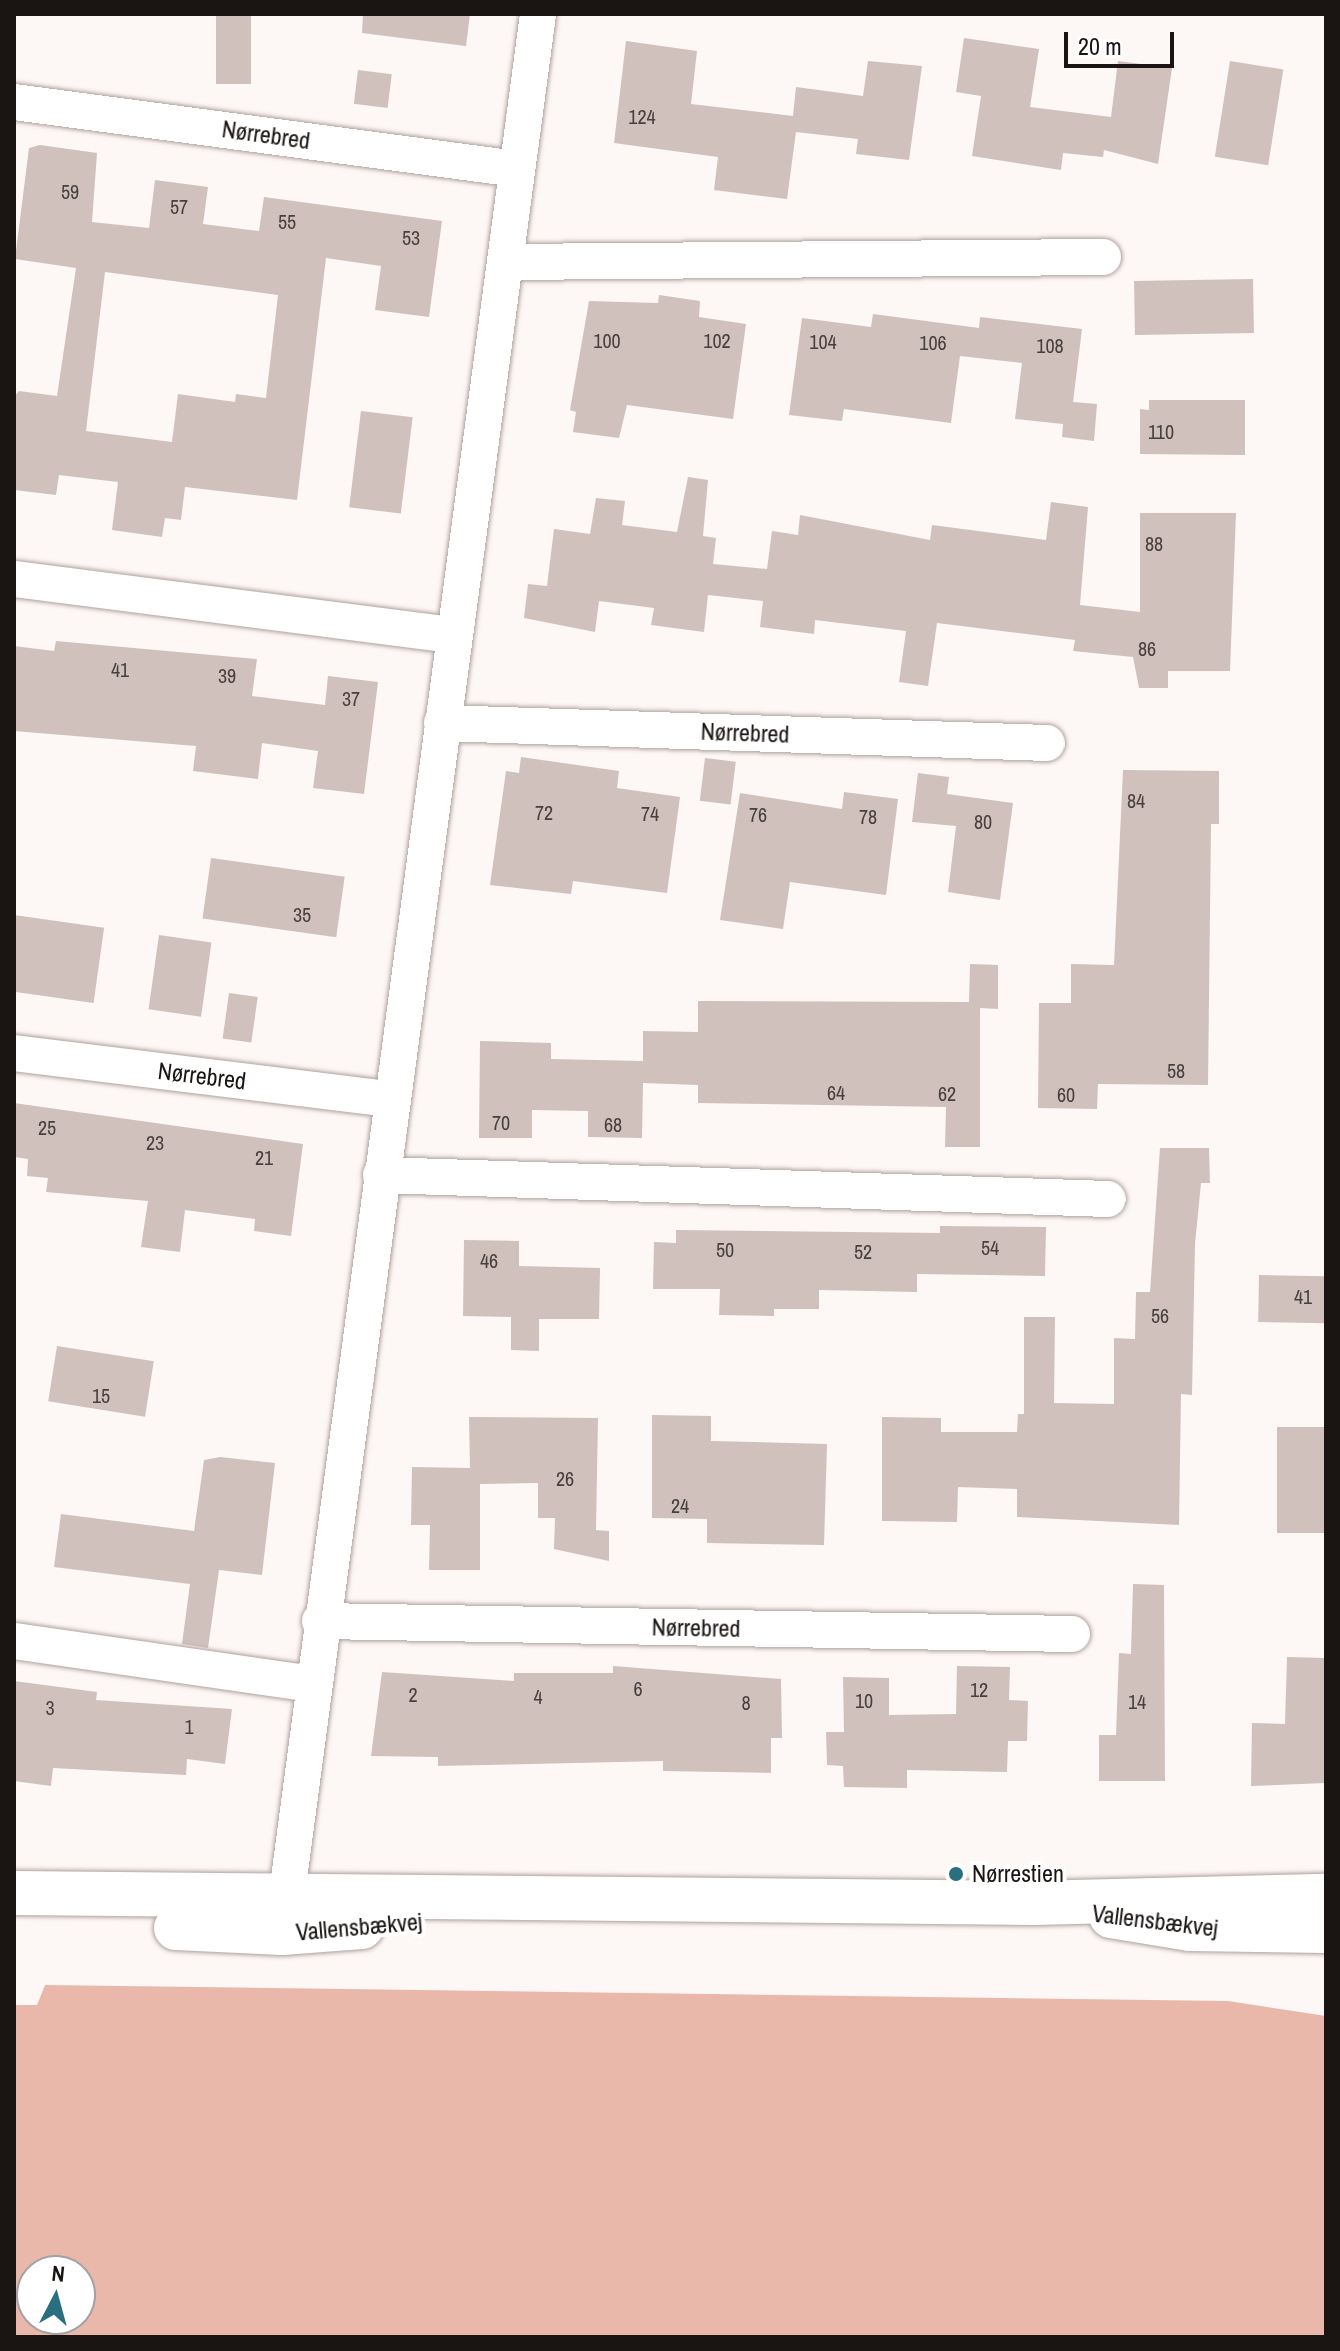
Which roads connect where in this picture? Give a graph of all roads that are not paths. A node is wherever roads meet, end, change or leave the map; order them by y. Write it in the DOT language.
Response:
graph roads {
  1 [pos="538,14"];
  2 [pos="14,102"];
  3 [pos="517,169"];
  4 [pos="1103,257"];
  5 [pos="505,262"];
  6 [pos="14,579"];
  7 [pos="454,635"];
  8 [pos="442,723"];
  9 [pos="1047,743"];
  10 [pos="14,1053"];
  11 [pos="391,1099"];
  12 [pos="381,1175"];
  13 [pos="1108,1199"];
  14 [pos="320,1621"];
  15 [pos="1072,1634"];
  16 [pos="14,1641"];
  17 [pos="311,1684"];
  18 [pos="14,1893"];
  19 [pos="1326,1896"];
  20 [pos="1034,1903"];
  21 [pos="14,1913"];
  22 [pos="283,1917"];
  23 [pos="1326,1931"];
  1 -- 3 [label="street"];
  2 -- 3 [label="street, Nørrebred"];
  3 -- 5 [label="street"];
  4 -- 5 [label="street"];
  5 -- 7 [label="street"];
  6 -- 7 [label="street"];
  7 -- 8 [label="street"];
  8 -- 9 [label="street, Nørrebred"];
  8 -- 11 [label="street"];
  10 -- 11 [label="street, Nørrebred"];
  11 -- 12 [label="street"];
  12 -- 13 [label="street"];
  12 -- 14 [label="street"];
  14 -- 15 [label="street, Nørrebred"];
  14 -- 17 [label="street"];
  16 -- 17 [label="street"];
  17 -- 22 [label="street"];
  18 -- 22 [label="street, Vallensbækvej"];
  19 -- 20 [label="street, Vallensbækvej"];
  20 -- 22 [label="street, Vallensbækvej"];
  20 -- 23 [label="street, Vallensbækvej"];
  21 -- 22 [label="street, Vallensbækvej"];
}
